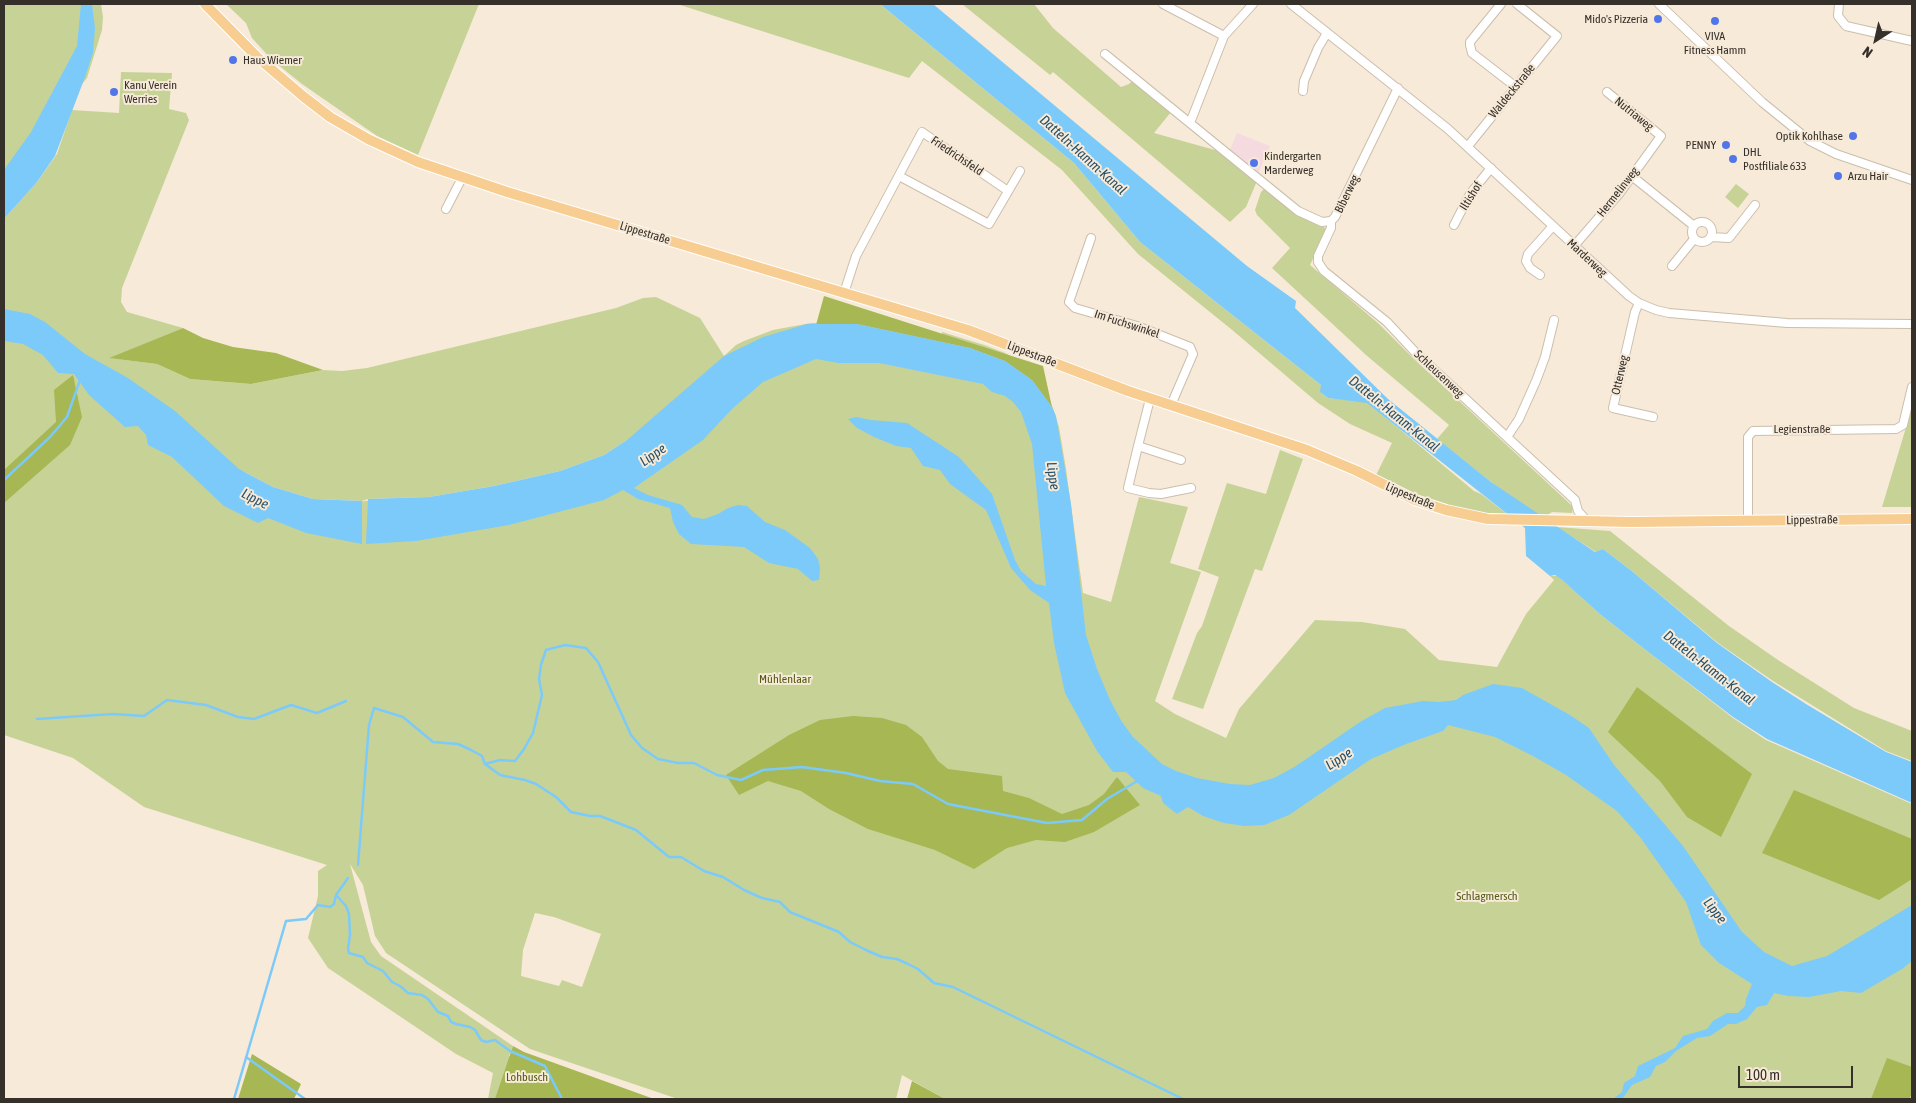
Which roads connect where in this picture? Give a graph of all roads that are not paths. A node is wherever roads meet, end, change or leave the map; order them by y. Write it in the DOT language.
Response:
graph roads {
  1 [pos="205,4"];
  2 [pos="1163,4"];
  3 [pos="1254,4"];
  4 [pos="1291,4"];
  5 [pos="1501,4"];
  6 [pos="1517,4"];
  7 [pos="1659,4"];
  8 [pos="1839,4"];
  9 [pos="1327,33"];
  10 [pos="1224,36"];
  11 [pos="1912,41"];
  12 [pos="1105,54"];
  13 [pos="1516,87"];
  14 [pos="1398,88"];
  15 [pos="1303,91"];
  16 [pos="1607,92"];
  17 [pos="1190,123"];
  18 [pos="1661,136"];
  19 [pos="1468,146"];
  20 [pos="1490,168"];
  21 [pos="1020,171"];
  22 [pos="899,176"];
  23 [pos="1632,177"];
  24 [pos="462,178"];
  25 [pos="1912,180"];
  26 [pos="1008,191"];
  27 [pos="1755,205"];
  28 [pos="446,209"];
  29 [pos="1331,221"];
  30 [pos="1454,226"];
  31 [pos="1553,226"];
  32 [pos="1694,226"];
  33 [pos="1711,237"];
  34 [pos="1090,238"];
  35 [pos="1694,239"];
  36 [pos="1574,246"];
  37 [pos="1672,266"];
  38 [pos="1540,275"];
  39 [pos="844,293"];
  40 [pos="1639,303"];
  41 [pos="1554,320"];
  42 [pos="1912,324"];
  43 [pos="1912,387"];
  44 [pos="1150,399"];
  45 [pos="1171,405"];
  46 [pos="1653,417"];
  47 [pos="1507,437"];
  48 [pos="1138,446"];
  49 [pos="1181,460"];
  50 [pos="1191,488"];
  51 [pos="1912,519"];
  52 [pos="1586,520"];
  53 [pos="1748,520"];
  1 -- 24 [label="main road, Lippestraße"];
  2 -- 10 [label="street"];
  3 -- 10 [label="street"];
  4 -- 9 [label="street, Marderweg"];
  5 -- 13 [label="street"];
  6 -- 13 [label="street, Waldeckstraße"];
  7 -- 25 [label="street"];
  8 -- 11 [label="street"];
  9 -- 14 [label="street, Marderweg"];
  9 -- 15 [label="street"];
  10 -- 17 [label="street"];
  12 -- 17 [label="street, Biberweg"];
  13 -- 19 [label="street, Waldeckstraße"];
  14 -- 19 [label="street, Marderweg"];
  14 -- 29 [label="street, Biberweg"];
  16 -- 18 [label="street, Nutriaweg"];
  17 -- 29 [label="street, Biberweg"];
  18 -- 23 [label="street, Hermelinweg"];
  19 -- 20 [label="street, Marderweg"];
  20 -- 30 [label="street, Iltishof"];
  20 -- 31 [label="street, Marderweg"];
  21 -- 26 [label="street"];
  22 -- 26 [label="street"];
  22 -- 26 [label="street, Friedrichsfeld"];
  22 -- 39 [label="street, Friedrichsfeld"];
  23 -- 32 [label="street"];
  23 -- 36 [label="street, Hermelinweg"];
  24 -- 28 [label="street"];
  24 -- 39 [label="main road, Lippestraße"];
  27 -- 33 [label="street"];
  29 -- 47 [label="street, Schleusenweg"];
  31 -- 36 [label="street, Marderweg"];
  31 -- 38 [label="street"];
  32 -- 33 [label="street"];
  32 -- 35 [label="street"];
  33 -- 35 [label="street"];
  34 -- 45 [label="street, Im Fuchswinkel"];
  35 -- 37 [label="street"];
  36 -- 40 [label="street, Marderweg"];
  39 -- 44 [label="main road, Lippestraße"];
  40 -- 42 [label="street, Marderweg"];
  40 -- 46 [label="street, Otterweg"];
  41 -- 47 [label="street"];
  43 -- 53 [label="street, Legienstraße"];
  44 -- 45 [label="main road, Lippestraße"];
  44 -- 48 [label="street"];
  45 -- 52 [label="main road, Lippestraße"];
  47 -- 52 [label="street, Schleusenweg"];
  48 -- 49 [label="street"];
  48 -- 50 [label="street"];
  51 -- 53 [label="main road, Lippestraße"];
  52 -- 53 [label="main road, Lippestraße"];
}
